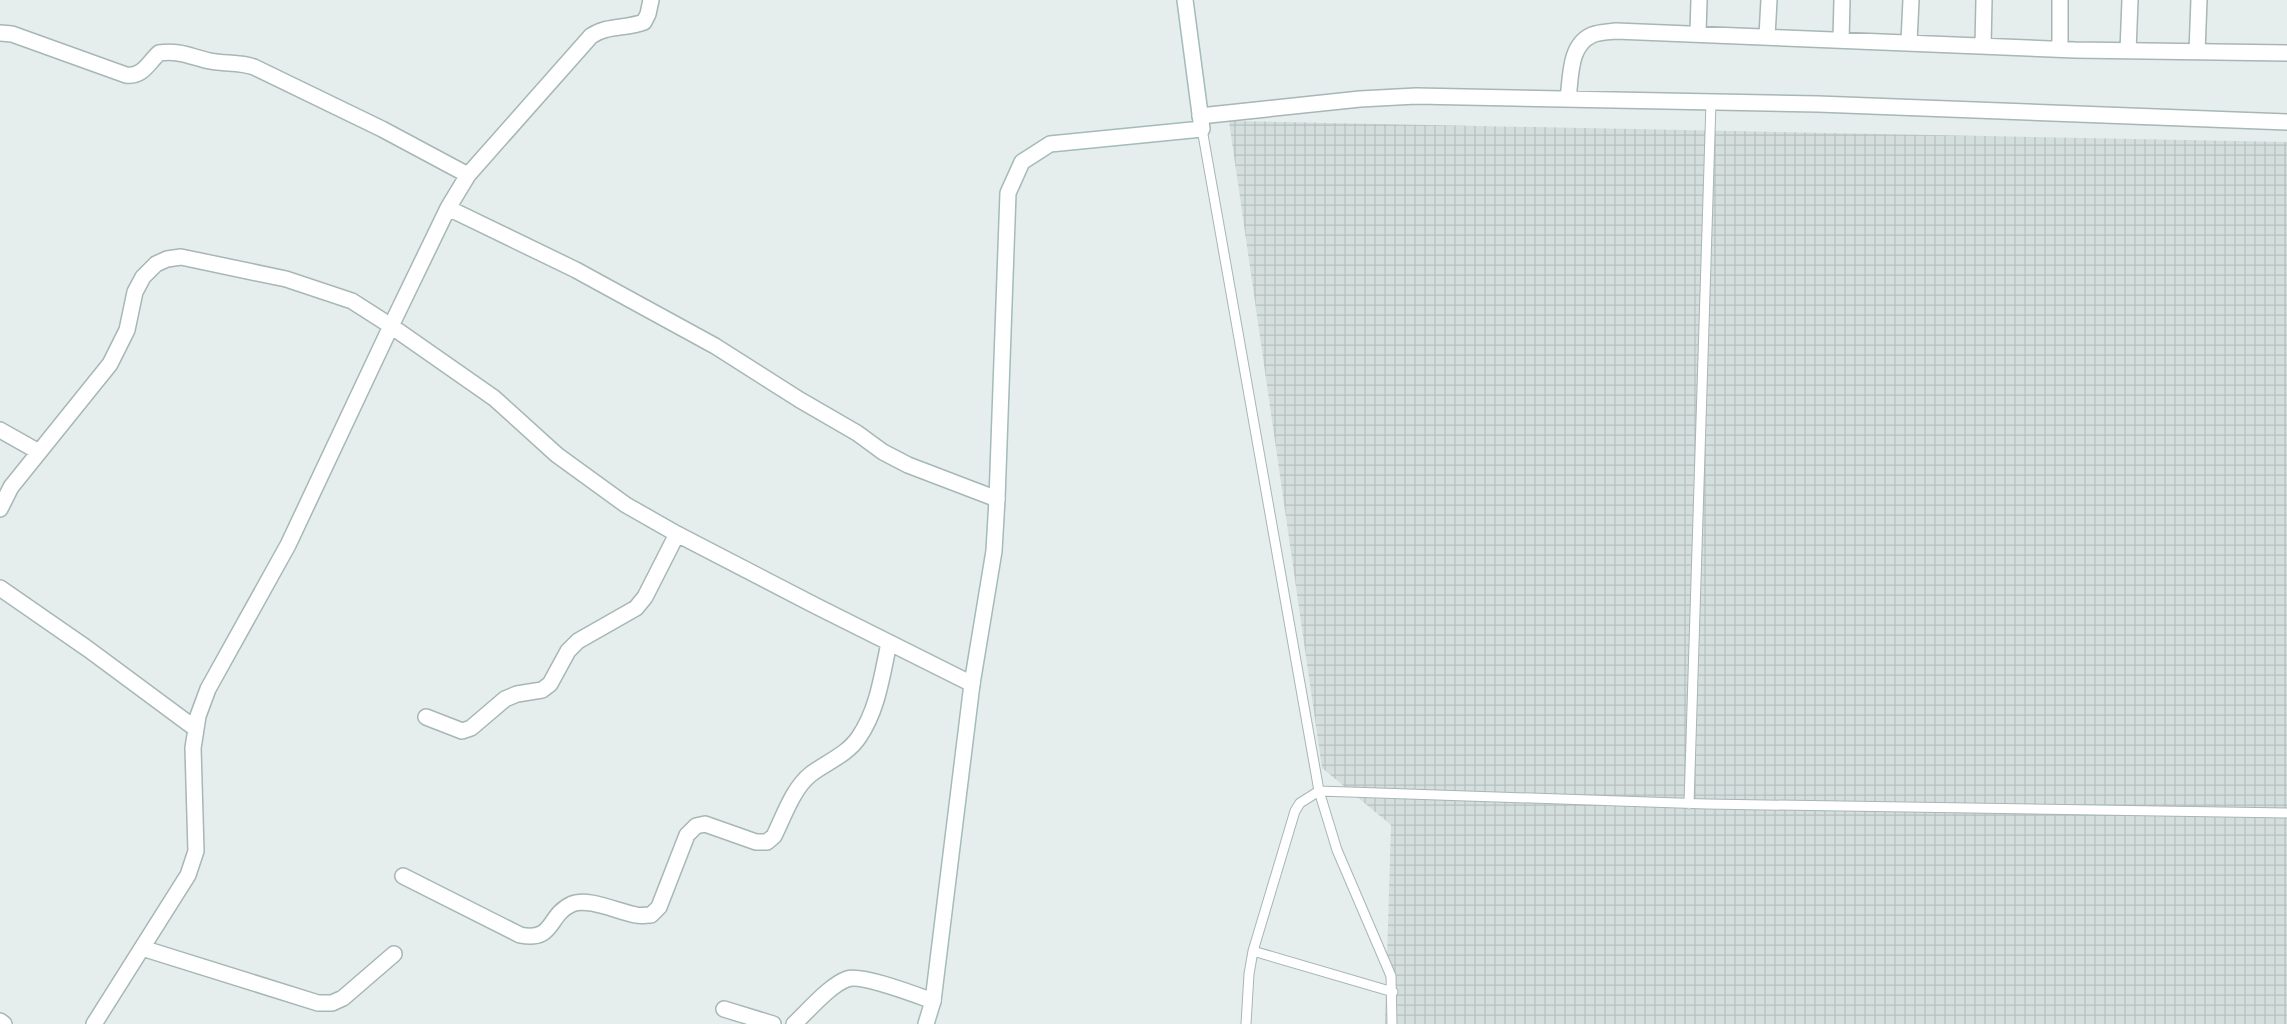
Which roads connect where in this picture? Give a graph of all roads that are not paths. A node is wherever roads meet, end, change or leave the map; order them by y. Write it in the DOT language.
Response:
graph roads {
  1 [pos="651,0"];
  2 [pos="1184,0"];
  3 [pos="1699,0"];
  4 [pos="1769,0"];
  5 [pos="1842,0"];
  6 [pos="1911,0"];
  7 [pos="1984,0"];
  8 [pos="2060,0"];
  9 [pos="2130,0"];
  10 [pos="2199,0"];
  11 [pos="0,33"];
  12 [pos="1698,33"];
  13 [pos="1768,36"];
  14 [pos="1841,40"];
  15 [pos="1909,42"];
  16 [pos="1982,46"];
  17 [pos="2060,49"];
  18 [pos="2128,51"];
  19 [pos="2197,52"];
  20 [pos="2287,53"];
  21 [pos="1568,99"];
  22 [pos="1711,102"];
  23 [pos="1201,122"];
  24 [pos="2287,122"];
  25 [pos="468,175"];
  26 [pos="448,208"];
  27 [pos="391,326"];
  28 [pos="0,430"];
  29 [pos="40,452"];
  30 [pos="997,499"];
  31 [pos="0,509"];
  32 [pos="678,534"];
  33 [pos="0,588"];
  34 [pos="889,643"];
  35 [pos="972,684"];
  36 [pos="426,717"];
  37 [pos="196,729"];
  38 [pos="1319,791"];
  39 [pos="1689,804"];
  40 [pos="2287,813"];
  41 [pos="403,876"];
  42 [pos="142,948"];
  43 [pos="1253,951"];
  44 [pos="394,954"];
  45 [pos="1393,992"];
  46 [pos="933,1001"];
  47 [pos="724,1010"];
  48 [pos="0,1021"];
  49 [pos="4,1024"];
  50 [pos="94,1024"];
  51 [pos="773,1024"];
  52 [pos="794,1024"];
  53 [pos="926,1024"];
  54 [pos="1246,1024"];
  55 [pos="1392,1024"];
  1 -- 25 [label="street"];
  2 -- 23 [label="street"];
  3 -- 12 [label="street"];
  4 -- 13 [label="street"];
  5 -- 14 [label="street"];
  6 -- 15 [label="street"];
  7 -- 16 [label="street"];
  8 -- 17 [label="street"];
  9 -- 18 [label="street"];
  10 -- 19 [label="street"];
  11 -- 25 [label="street"];
  12 -- 13 [label="street"];
  12 -- 21 [label="street"];
  13 -- 14 [label="street"];
  14 -- 15 [label="street"];
  15 -- 16 [label="street"];
  16 -- 17 [label="street"];
  17 -- 18 [label="street"];
  18 -- 19 [label="street"];
  19 -- 20 [label="street"];
  21 -- 22 [label="street"];
  21 -- 23 [label="street"];
  22 -- 24 [label="street"];
  22 -- 39 [label="lane"];
  23 -- 30 [label="street"];
  23 -- 38 [label="lane"];
  25 -- 26 [label="street"];
  26 -- 27 [label="street"];
  26 -- 30 [label="street"];
  27 -- 29 [label="street"];
  27 -- 32 [label="street"];
  27 -- 37 [label="street"];
  28 -- 29 [label="street"];
  29 -- 31 [label="street"];
  30 -- 35 [label="street"];
  32 -- 34 [label="street"];
  32 -- 36 [label="street"];
  33 -- 37 [label="street"];
  34 -- 35 [label="street"];
  34 -- 41 [label="street"];
  35 -- 46 [label="street"];
  37 -- 42 [label="street"];
  38 -- 39 [label="lane"];
  38 -- 43 [label="lane"];
  38 -- 45 [label="lane"];
  39 -- 40 [label="lane"];
  42 -- 44 [label="street"];
  42 -- 50 [label="street"];
  43 -- 45 [label="lane"];
  43 -- 54 [label="lane"];
  45 -- 55 [label="lane"];
  46 -- 52 [label="street"];
  46 -- 53 [label="street"];
  47 -- 51 [label="street"];
  48 -- 49 [label="street"];
}
